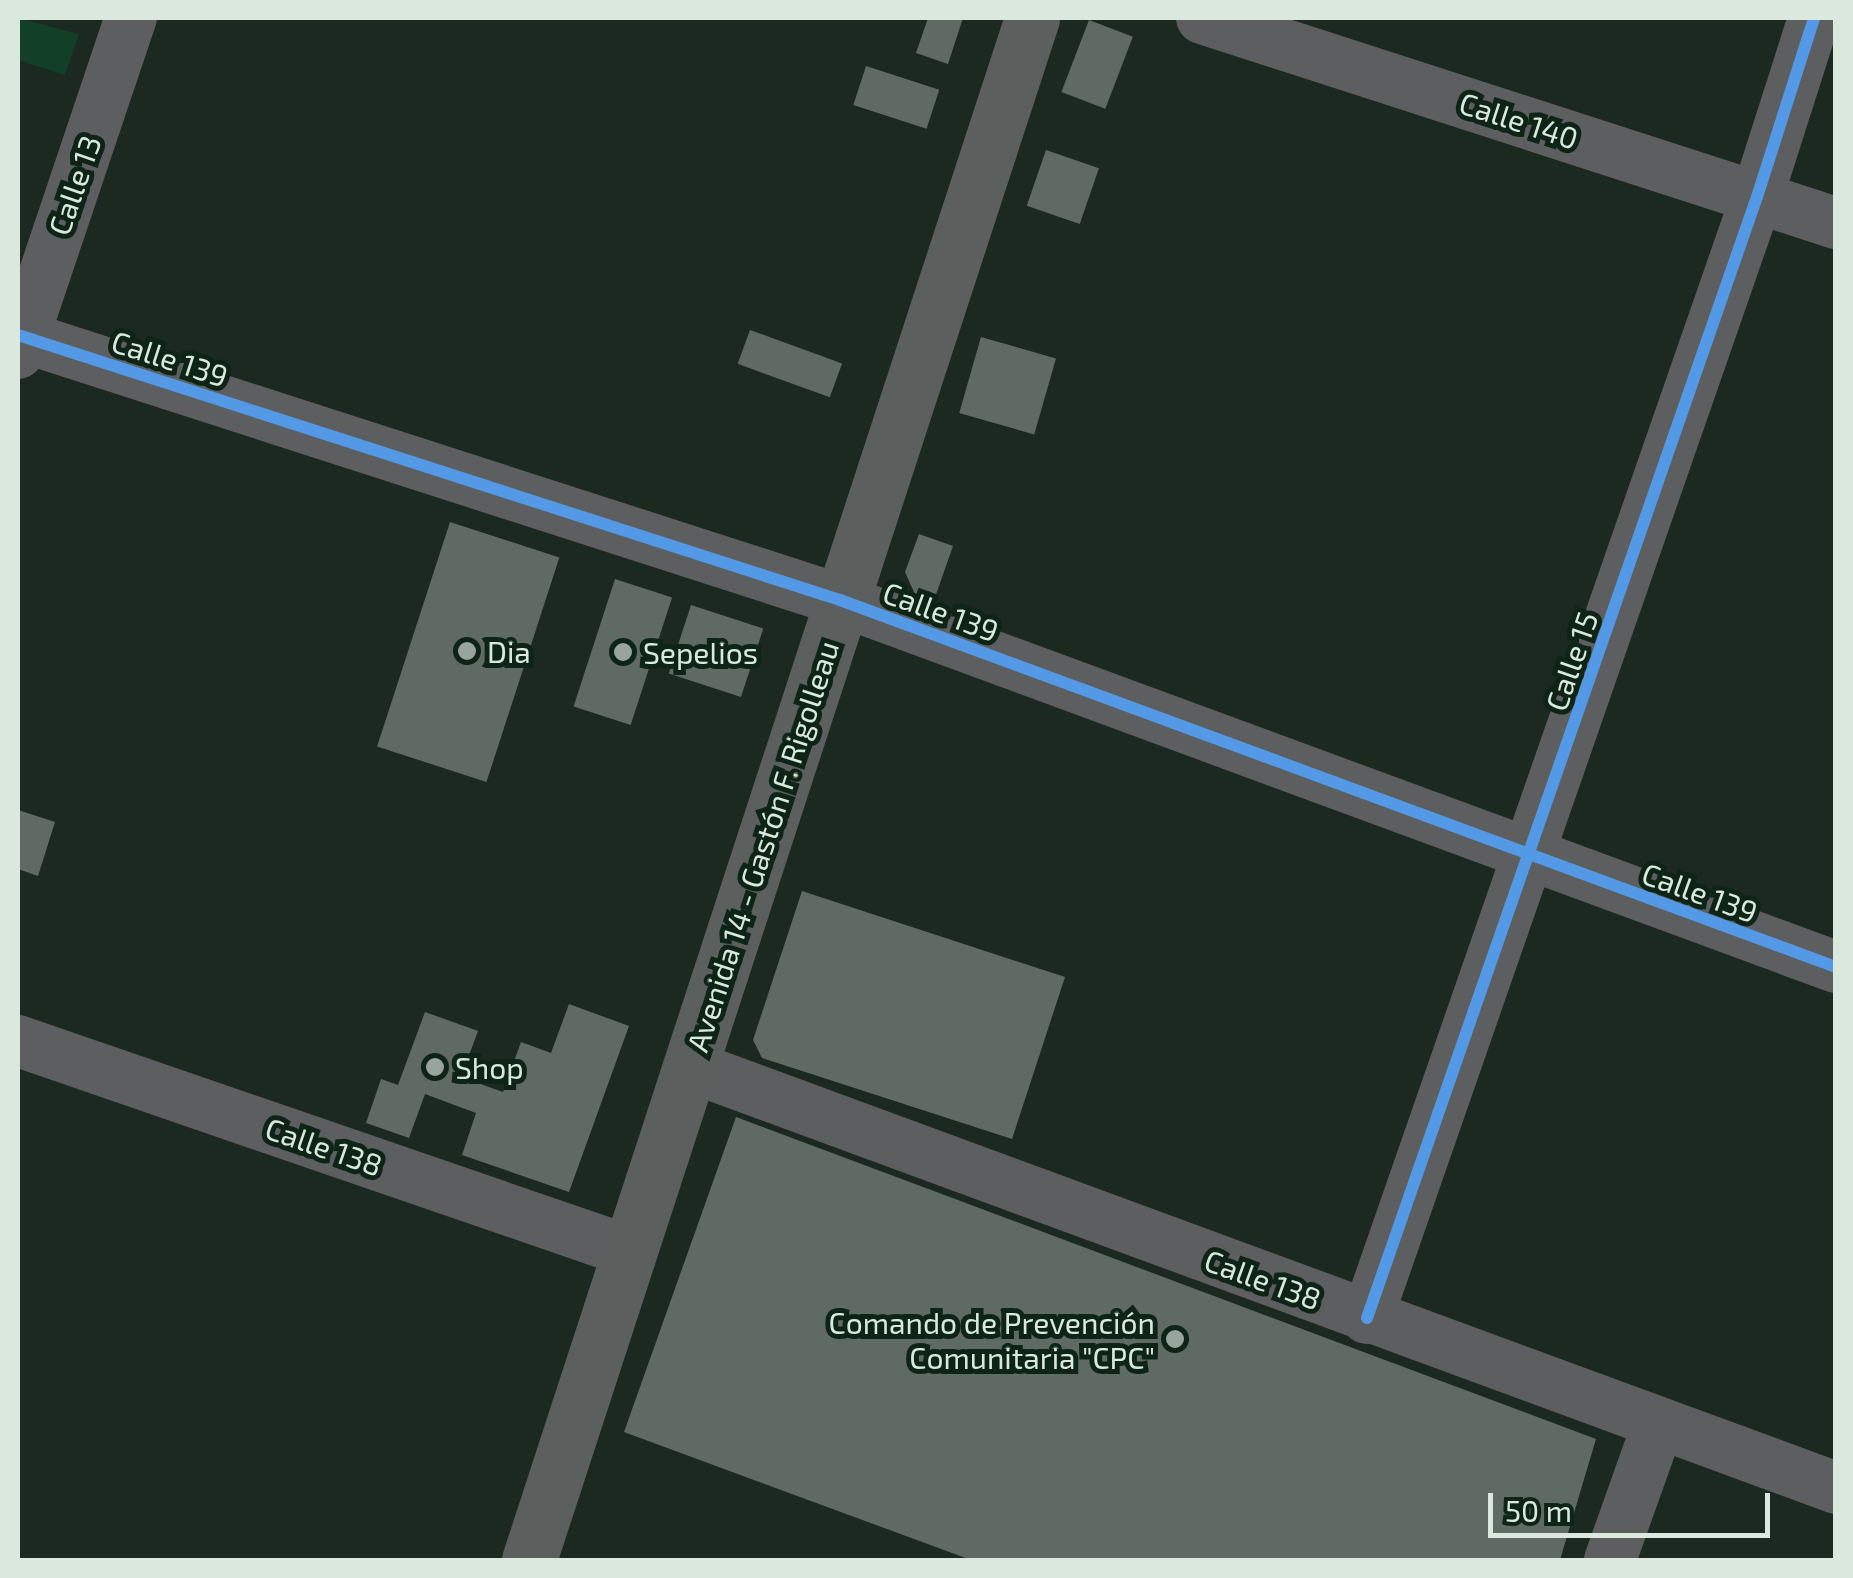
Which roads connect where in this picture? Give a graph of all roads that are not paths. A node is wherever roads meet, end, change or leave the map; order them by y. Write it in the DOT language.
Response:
graph roads {
  1 [pos="131,18"];
  2 [pos="1032,18"];
  3 [pos="1202,18"];
  4 [pos="1814,18"];
  5 [pos="1757,197"];
  6 [pos="1836,223"];
  7 [pos="19,342"];
  8 [pos="840,600"];
  9 [pos="1530,858"];
  10 [pos="1836,967"];
  11 [pos="18,1040"];
  12 [pos="692,1067"];
  13 [pos="630,1252"];
  14 [pos="1367,1318"];
  15 [pos="1658,1425"];
  16 [pos="1836,1488"];
  17 [pos="529,1560"];
  18 [pos="1610,1560"];
  1 -- 7 [label="street, Calle 13"];
  2 -- 8 [label="main road, Avenida 14 - Gastón F. Rigolleau"];
  3 -- 5 [label="street, Calle 140"];
  4 -- 5 [label="street, Calle 15"];
  5 -- 6 [label="street, Calle 140"];
  5 -- 9 [label="street, Calle 15"];
  7 -- 8 [label="street, Calle 139"];
  8 -- 9 [label="street, Calle 139"];
  8 -- 12 [label="main road, Avenida 14 - Gastón F. Rigolleau"];
  9 -- 10 [label="street, Calle 139"];
  9 -- 14 [label="street, Calle 15"];
  11 -- 13 [label="street, Calle 138"];
  12 -- 13 [label="main road, Avenida 14 - Gastón F. Rigolleau"];
  12 -- 14 [label="street, Calle 138"];
  13 -- 17 [label="main road, Avenida 14 - Gastón F. Rigolleau"];
  14 -- 15 [label="street, Calle 138"];
  15 -- 16 [label="street, Calle 138"];
  15 -- 18 [label="street"];
}
